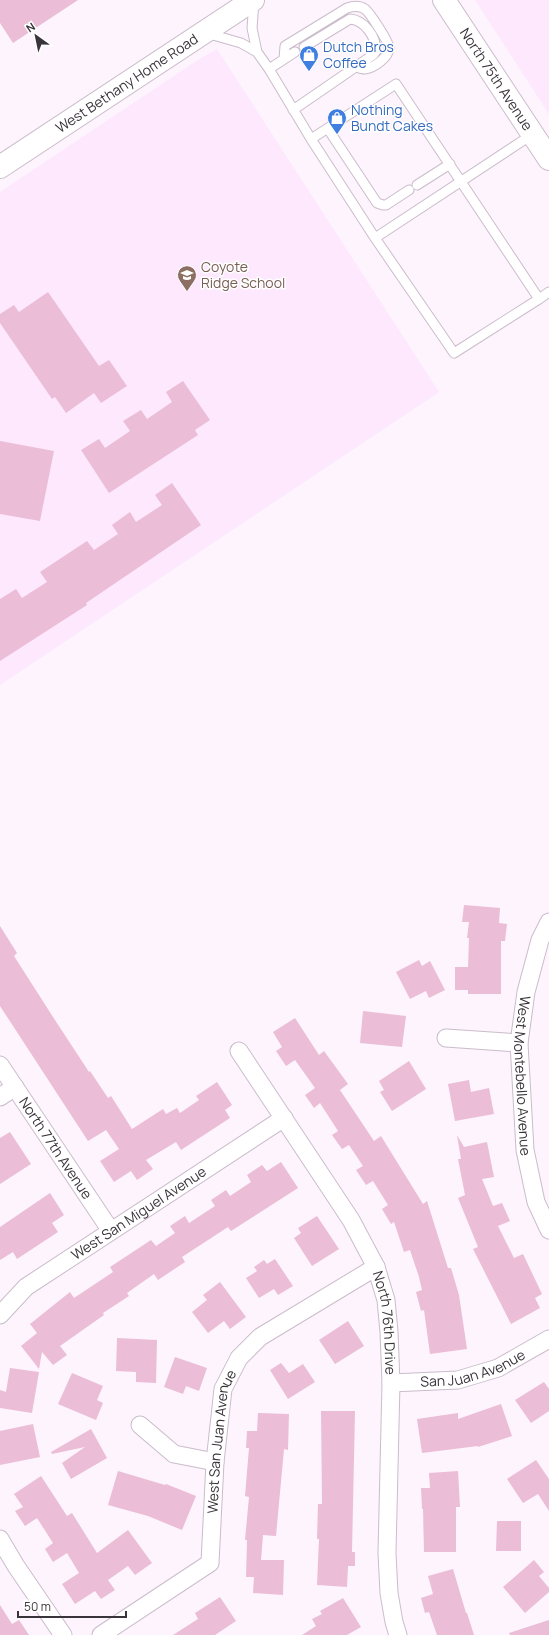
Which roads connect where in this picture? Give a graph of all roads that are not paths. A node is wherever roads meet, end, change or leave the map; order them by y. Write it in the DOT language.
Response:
graph roads {
  1 [pos="254,0"];
  2 [pos="444,0"];
  3 [pos="204,32"];
  4 [pos="304,47"];
  5 [pos="257,52"];
  6 [pos="295,52"];
  7 [pos="284,59"];
  8 [pos="356,67"];
  9 [pos="269,69"];
  10 [pos="293,110"];
  11 [pos="328,129"];
  12 [pos="533,134"];
  13 [pos="311,139"];
  14 [pos="549,159"];
  15 [pos="450,164"];
  16 [pos="0,167"];
  17 [pos="461,181"];
  18 [pos="375,238"];
  19 [pos="549,292"];
  20 [pos="539,299"];
  21 [pos="549,922"];
  22 [pos="446,1038"];
  23 [pos="519,1043"];
  24 [pos="239,1051"];
  25 [pos="0,1065"];
  26 [pos="15,1087"];
  27 [pos="0,1097"];
  28 [pos="284,1118"];
  29 [pos="549,1230"];
  30 [pos="111,1231"];
  31 [pos="376,1267"];
  32 [pos="0,1315"];
  33 [pos="549,1339"];
  34 [pos="391,1383"];
  35 [pos="140,1426"];
  36 [pos="215,1462"];
  37 [pos="0,1539"];
  38 [pos="63,1635"];
  39 [pos="101,1635"];
  40 [pos="398,1635"];
  1 -- 3 [label="main road, West Bethany Home Road"];
  1 -- 5 [label="lane"];
  2 -- 12 [label="main road, North 75th Avenue"];
  3 -- 5 [label="lane"];
  3 -- 16 [label="main road, West Bethany Home Road"];
  4 -- 8 [label="lane"];
  5 -- 9 [label="lane"];
  6 -- 7 [label="lane"];
  7 -- 8 [label="lane"];
  7 -- 9 [label="lane"];
  8 -- 10 [label="lane"];
  9 -- 10 [label="lane"];
  10 -- 13 [label="lane"];
  11 -- 13 [label="lane"];
  11 -- 15 [label="lane"];
  11 -- 15 [label="lane"];
  12 -- 14 [label="main road, North 75th Avenue"];
  12 -- 17 [label="lane"];
  13 -- 18 [label="lane"];
  15 -- 17 [label="lane"];
  17 -- 18 [label="lane"];
  17 -- 20 [label="lane"];
  18 -- 20 [label="lane"];
  19 -- 20 [label="lane"];
  21 -- 23 [label="street, West Montebello Avenue"];
  22 -- 23 [label="street"];
  23 -- 29 [label="street, West Montebello Avenue"];
  24 -- 28 [label="street, North 76th Drive"];
  25 -- 26 [label="street, North 77th Avenue"];
  26 -- 27 [label="street"];
  26 -- 30 [label="street, North 77th Avenue"];
  28 -- 30 [label="street, West San Miguel Avenue"];
  28 -- 31 [label="street, North 76th Drive"];
  30 -- 32 [label="street, West San Miguel Avenue"];
  31 -- 34 [label="street, North 76th Drive"];
  31 -- 36 [label="street, West San Juan Avenue"];
  33 -- 34 [label="street, San Juan Avenue"];
  34 -- 40 [label="street, North 76th Drive"];
  35 -- 36 [label="street"];
  36 -- 39 [label="street, West San Juan Avenue"];
  37 -- 38 [label="street"];
}
